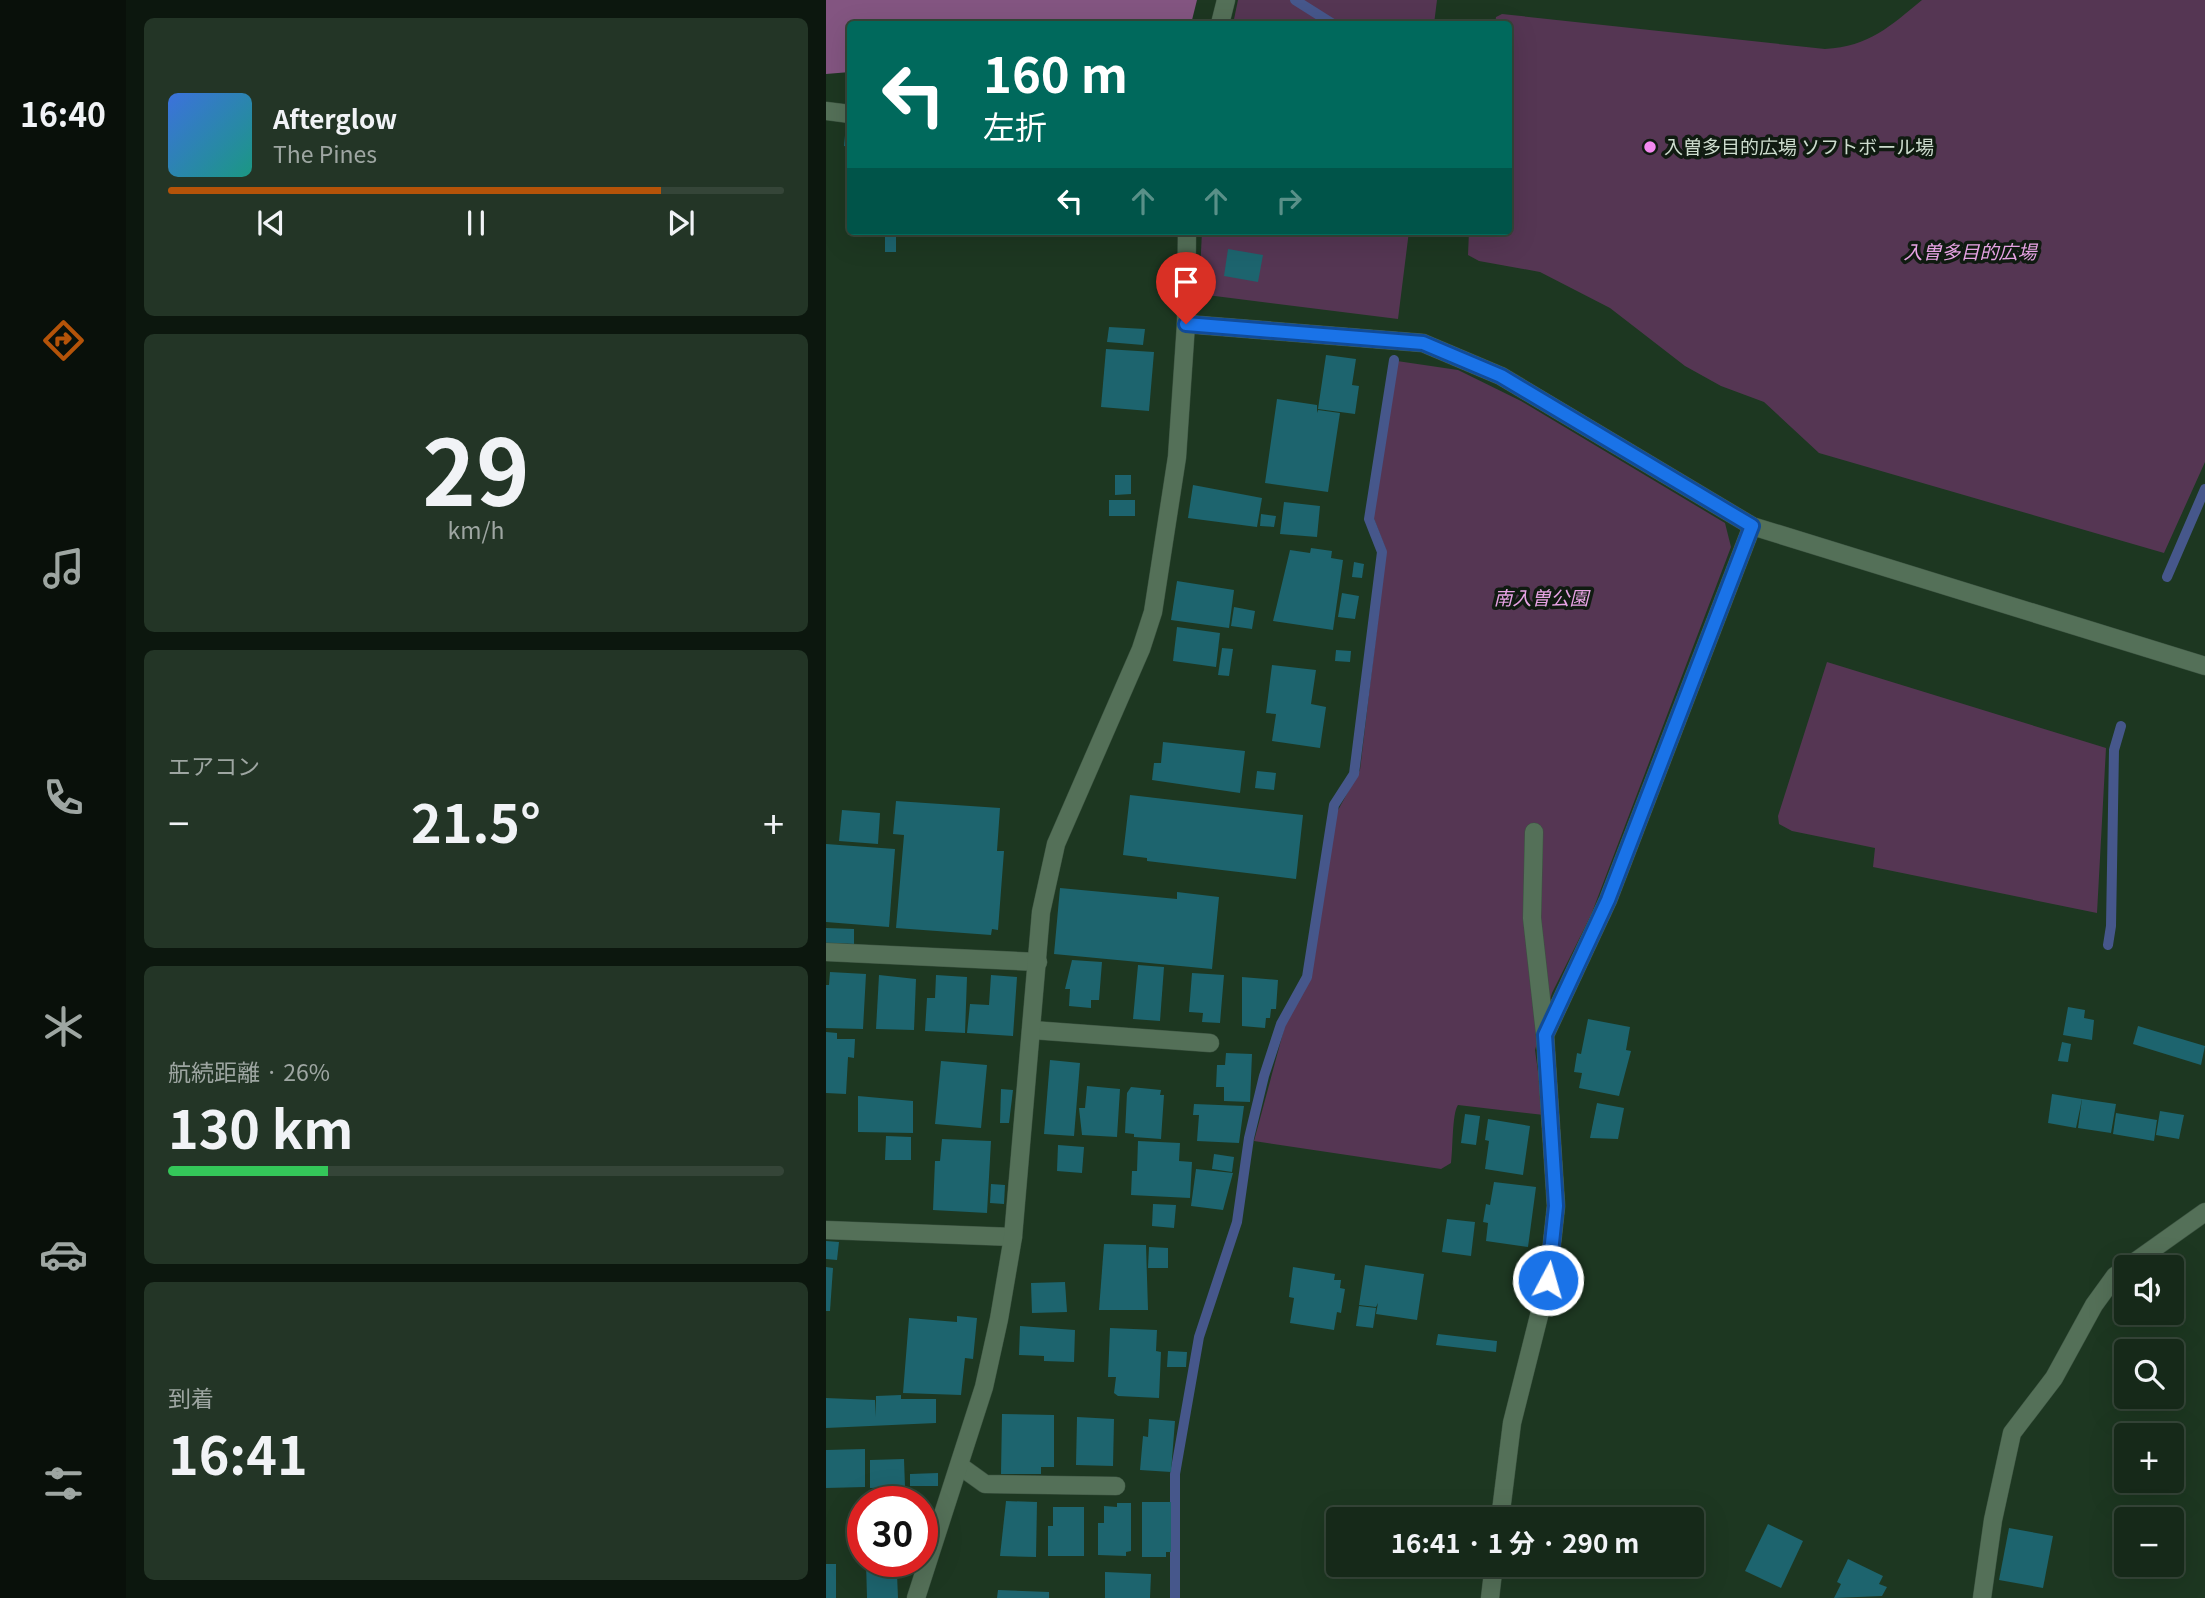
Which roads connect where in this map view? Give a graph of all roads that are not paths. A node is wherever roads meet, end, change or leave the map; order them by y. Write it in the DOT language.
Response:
graph roads {
  1 [pos="1226,0"];
  2 [pos="1221,21"];
  3 [pos="826,111"];
  4 [pos="847,114"];
  5 [pos="1187,235"];
  6 [pos="1186,324"];
  7 [pos="1752,526"];
  8 [pos="2205,666"];
  9 [pos="1534,832"];
  10 [pos="826,952"];
  11 [pos="1038,962"];
  12 [pos="1032,1030"];
  13 [pos="1545,1035"];
  14 [pos="1210,1044"];
  15 [pos="2205,1212"];
  16 [pos="826,1230"];
  17 [pos="1013,1237"];
  18 [pos="960,1466"];
  19 [pos="1116,1486"];
  20 [pos="1501,1507"];
  21 [pos="1492,1577"];
  22 [pos="916,1598"];
  23 [pos="1490,1598"];
  24 [pos="1982,1598"];
  1 -- 2 [label="street"];
  3 -- 4 [label="street"];
  5 -- 6 [label="street"];
  6 -- 7 [label="street"];
  6 -- 11 [label="street"];
  7 -- 8 [label="street"];
  7 -- 13 [label="street"];
  9 -- 13 [label="street"];
  10 -- 11 [label="street"];
  11 -- 12 [label="street"];
  12 -- 14 [label="street"];
  12 -- 17 [label="street"];
  13 -- 20 [label="street"];
  15 -- 24 [label="street"];
  16 -- 17 [label="street"];
  17 -- 18 [label="street"];
  18 -- 19 [label="street"];
  18 -- 22 [label="street"];
  21 -- 23 [label="street"];
}
